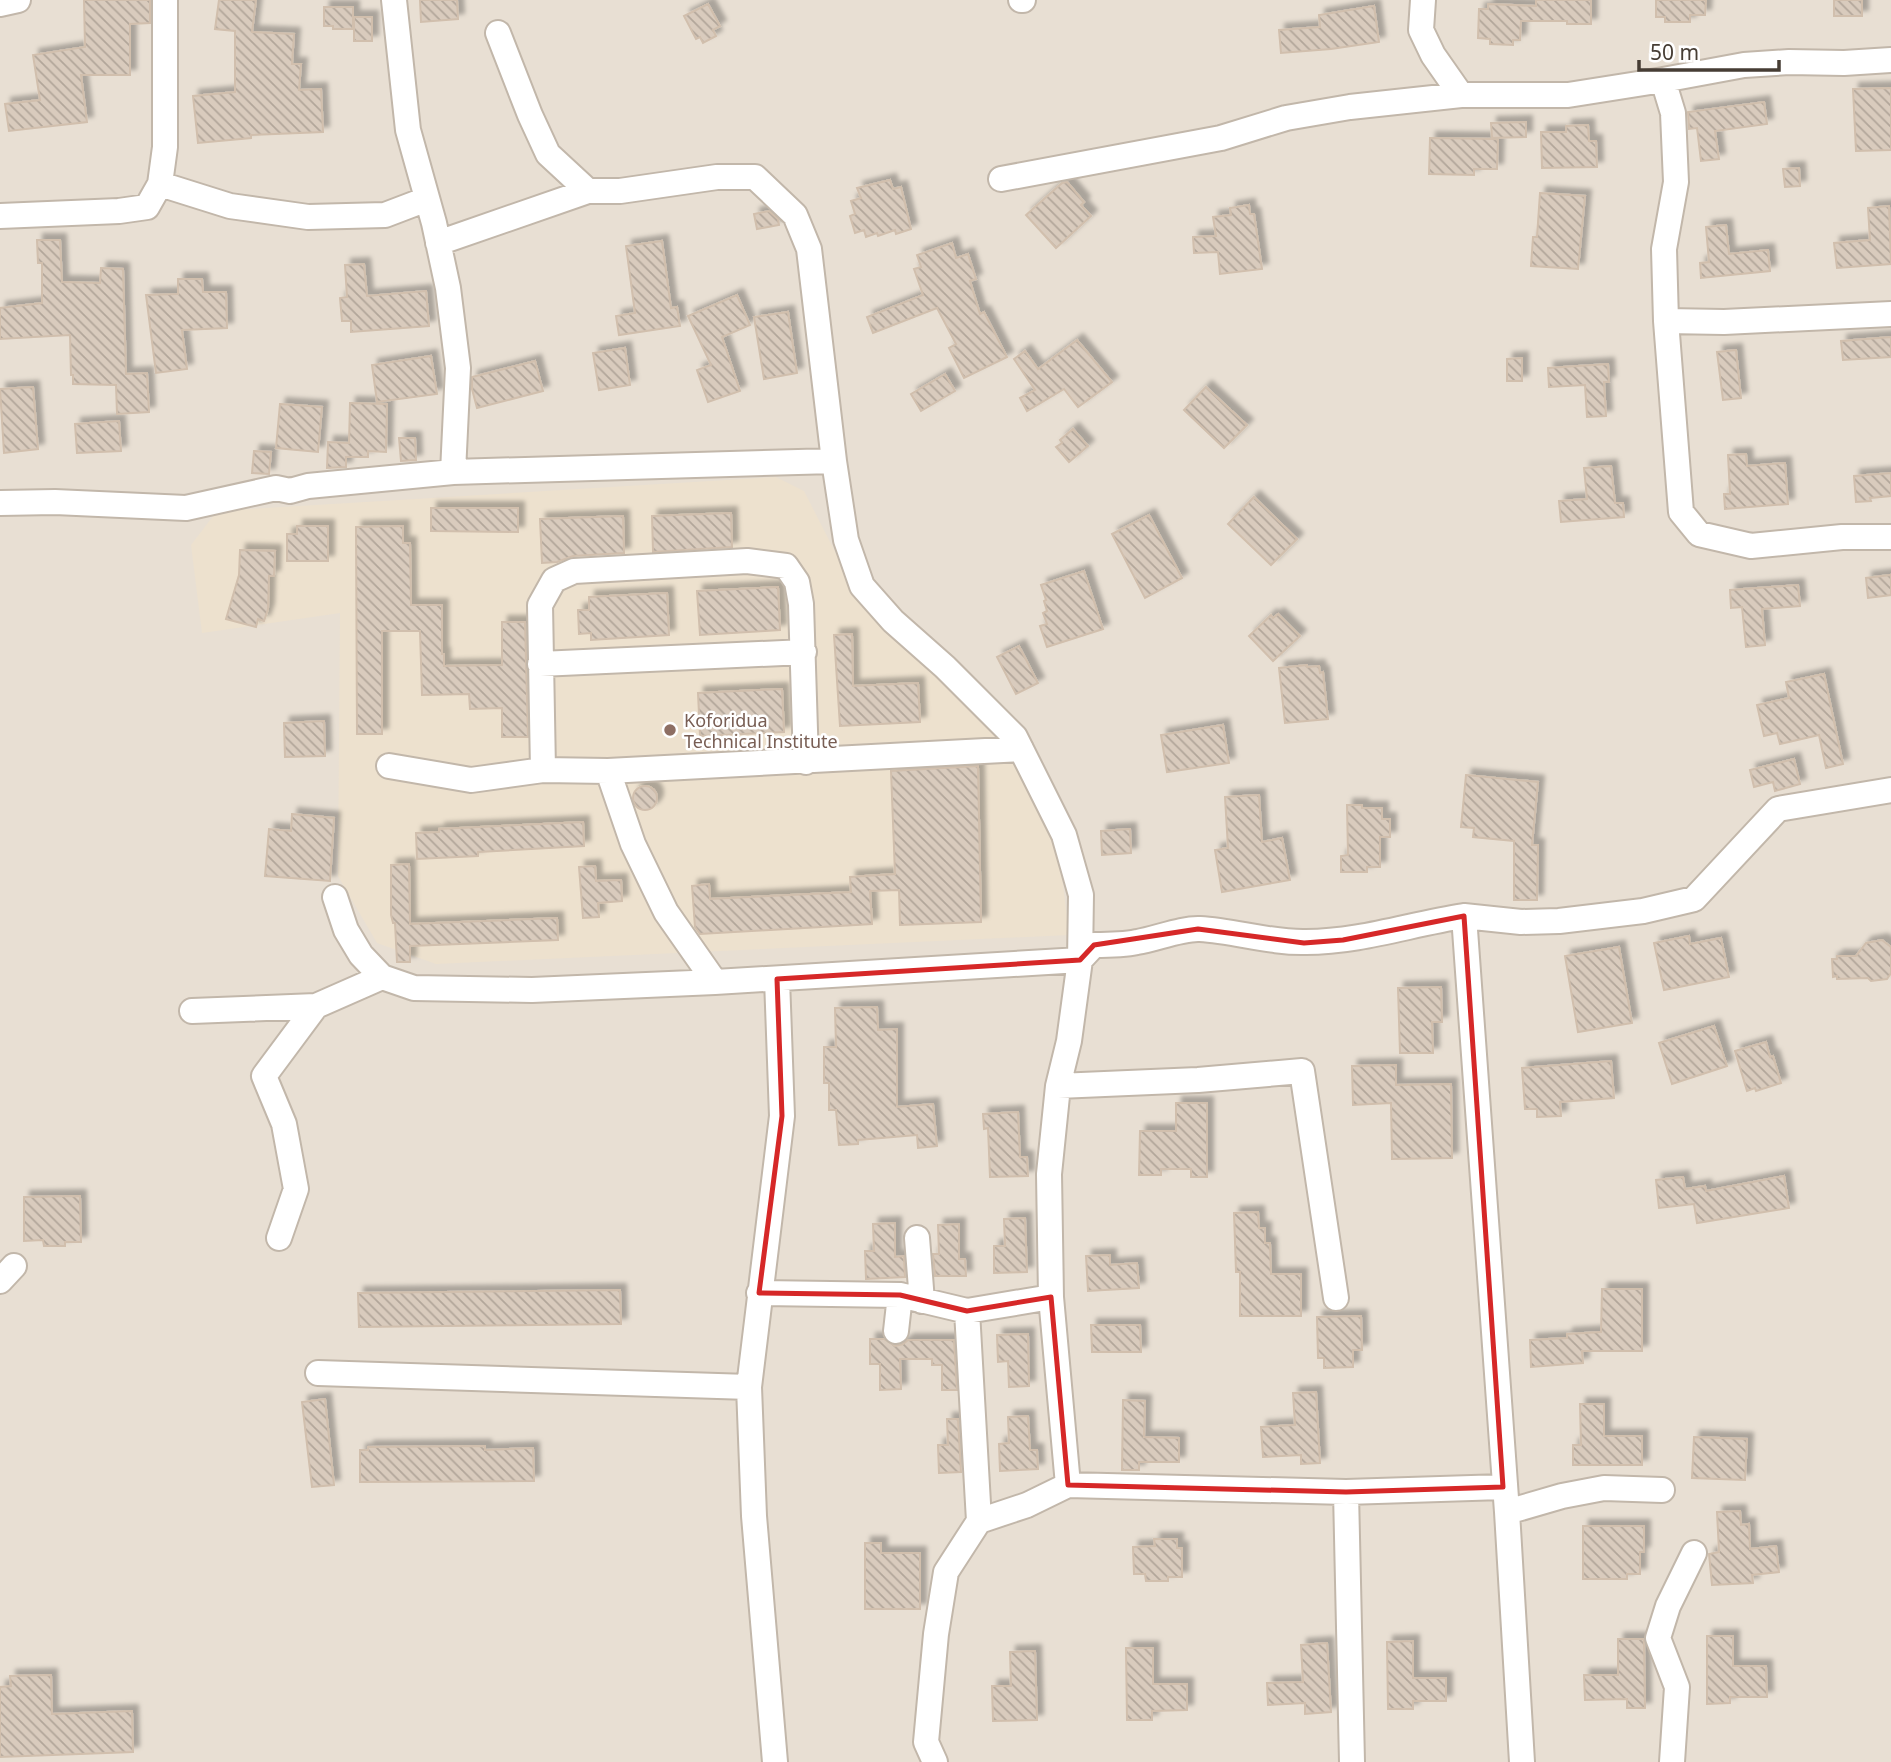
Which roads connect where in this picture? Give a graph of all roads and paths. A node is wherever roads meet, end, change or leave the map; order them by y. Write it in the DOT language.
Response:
graph roads {
  1 [pos="16,0"];
  2 [pos="164,0"];
  3 [pos="394,0"];
  4 [pos="1423,0"];
  5 [pos="0,4"];
  6 [pos="498,33"];
  7 [pos="1891,60"];
  8 [pos="1664,80"];
  9 [pos="1461,95"];
  10 [pos="1001,179"];
  11 [pos="160,184"];
  12 [pos="588,191"];
  13 [pos="427,199"];
  14 [pos="0,216"];
  15 [pos="439,243"];
  16 [pos="1891,314"];
  17 [pos="1666,321"];
  18 [pos="834,461"];
  19 [pos="453,472"];
  20 [pos="0,503"];
  21 [pos="1891,537"];
  22 [pos="804,652"];
  23 [pos="540,664"];
  24 [pos="1021,749"];
  25 [pos="806,762"];
  26 [pos="389,766"];
  27 [pos="543,770"];
  28 [pos="608,771"];
  29 [pos="1891,790"];
  30 [pos="335,897"];
  31 [pos="1464,916"];
  32 [pos="1080,960"];
  33 [pos="382,977"];
  34 [pos="776,979"];
  35 [pos="715,982"];
  36 [pos="316,1006"];
  37 [pos="192,1011"];
  38 [pos="1058,1086"];
  39 [pos="279,1238"];
  40 [pos="917,1238"];
  41 [pos="759,1293"];
  42 [pos="1051,1297"];
  43 [pos="911,1298"];
  44 [pos="1336,1298"];
  45 [pos="967,1311"];
  46 [pos="896,1331"];
  47 [pos="318,1373"];
  48 [pos="750,1387"];
  49 [pos="1068,1485"];
  50 [pos="1503,1487"];
  51 [pos="1662,1490"];
  52 [pos="1346,1492"];
  53 [pos="1507,1512"];
  54 [pos="979,1521"];
  55 [pos="1694,1553"];
  56 [pos="775,1762"];
  57 [pos="935,1762"];
  58 [pos="1352,1762"];
  59 [pos="1521,1762"];
  60 [pos="1672,1762"];
  1 -- 5 [label="street"];
  2 -- 11 [label="street"];
  3 -- 13 [label="street"];
  4 -- 9 [label="street"];
  6 -- 12 [label="street"];
  7 -- 8 [label="street"];
  8 -- 9 [label="street"];
  8 -- 17 [label="street"];
  9 -- 10 [label="street"];
  11 -- 13 [label="street"];
  11 -- 14 [label="street"];
  12 -- 15 [label="street"];
  12 -- 18 [label="street"];
  13 -- 15 [label="street"];
  15 -- 19 [label="street"];
  16 -- 17 [label="street"];
  17 -- 21 [label="street"];
  18 -- 19 [label="street"];
  18 -- 24 [label="street"];
  19 -- 20 [label="street"];
  22 -- 23 [label="street"];
  22 -- 23 [label="street"];
  22 -- 25 [label="street"];
  23 -- 27 [label="street"];
  24 -- 25 [label="street"];
  24 -- 32 [label="street"];
  25 -- 28 [label="street"];
  26 -- 27 [label="street"];
  27 -- 28 [label="street"];
  28 -- 35 [label="street"];
  29 -- 31 [label="street"];
  30 -- 33 [label="street"];
  31 -- 32 [label="street"];
  31 -- 50 [label="street"];
  32 -- 34 [label="street"];
  32 -- 38 [label="street"];
  33 -- 35 [label="street"];
  33 -- 36 [label="street"];
  34 -- 35 [label="street"];
  34 -- 41 [label="street"];
  36 -- 37 [label="street"];
  36 -- 39 [label="street"];
  38 -- 42 [label="street"];
  38 -- 44 [label="street"];
  40 -- 43 [label="street"];
  41 -- 43 [label="street"];
  41 -- 48 [label="street"];
  42 -- 45 [label="street"];
  42 -- 49 [label="street"];
  43 -- 45 [label="street"];
  43 -- 46 [label="street"];
  45 -- 54 [label="street"];
  47 -- 48 [label="street"];
  48 -- 56 [label="street"];
  49 -- 52 [label="street"];
  49 -- 54 [label="street"];
  50 -- 52 [label="street"];
  50 -- 53 [label="street"];
  51 -- 53 [label="street"];
  52 -- 58 [label="street"];
  53 -- 59 [label="street"];
  54 -- 57 [label="street"];
  55 -- 60 [label="street"];
}
